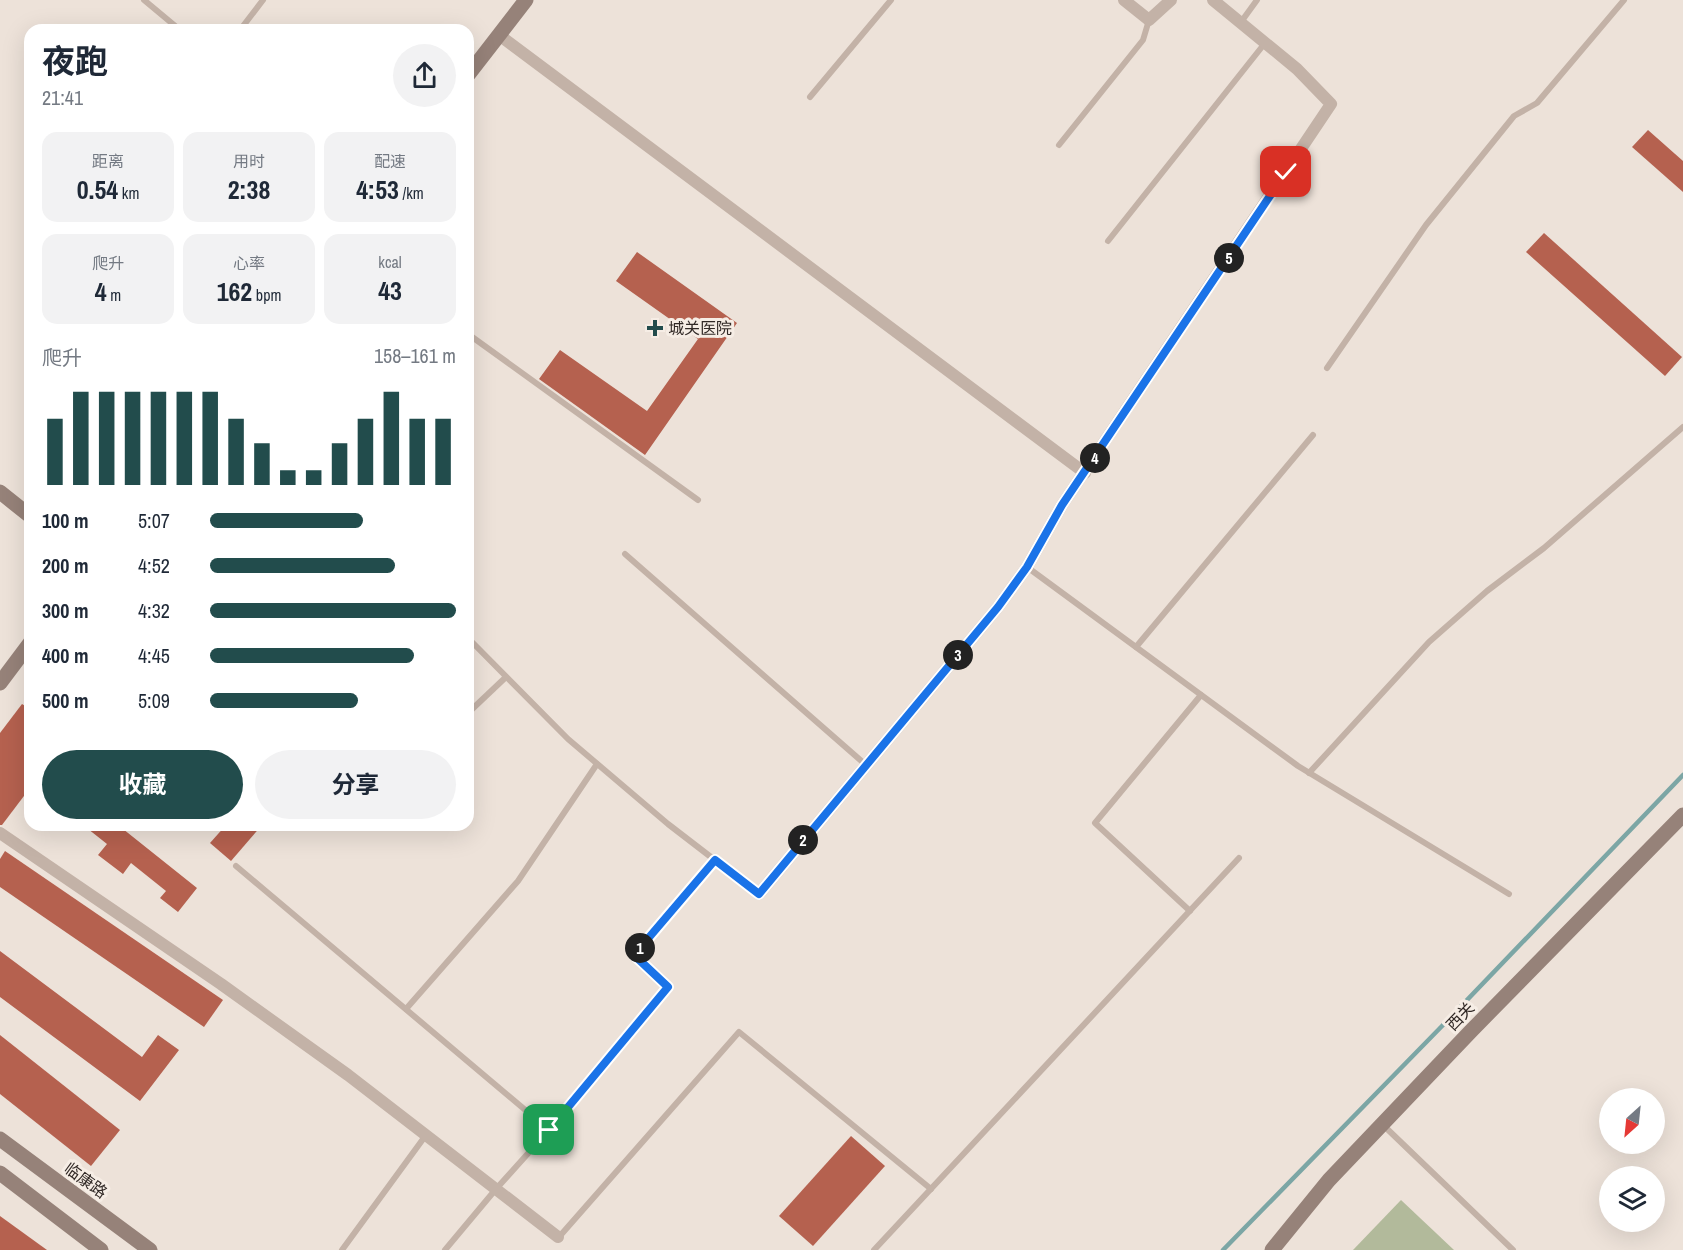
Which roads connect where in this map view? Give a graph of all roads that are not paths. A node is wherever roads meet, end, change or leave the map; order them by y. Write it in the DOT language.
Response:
graph roads {
  1 [pos="144,0"];
  2 [pos="263,0"];
  3 [pos="526,0"];
  4 [pos="891,0"];
  5 [pos="1124,0"];
  6 [pos="1171,0"];
  7 [pos="1213,0"];
  8 [pos="1257,0"];
  9 [pos="1624,0"];
  10 [pos="1149,20"];
  11 [pos="1240,22"];
  12 [pos="173,24"];
  13 [pos="245,24"];
  14 [pos="499,35"];
  15 [pos="1265,42"];
  16 [pos="474,67"];
  17 [pos="810,97"];
  18 [pos="1059,145"];
  19 [pos="1108,241"];
  20 [pos="474,338"];
  21 [pos="1327,368"];
  22 [pos="1683,427"];
  23 [pos="1313,435"];
  24 [pos="1085,473"];
  25 [pos="0,492"];
  26 [pos="698,500"];
  27 [pos="24,511"];
  28 [pos="625,554"];
  29 [pos="1027,567"];
  30 [pos="474,644"];
  31 [pos="1136,647"];
  32 [pos="24,651"];
  33 [pos="506,676"];
  34 [pos="0,683"];
  35 [pos="1202,695"];
  36 [pos="474,707"];
  37 [pos="597,764"];
  38 [pos="866,765"];
  39 [pos="1309,772"];
  40 [pos="1683,815"];
  41 [pos="0,833"];
  42 [pos="1239,858"];
  43 [pos="715,860"];
  44 [pos="236,866"];
  45 [pos="759,894"];
  46 [pos="1509,894"];
  47 [pos="1190,911"];
  48 [pos="406,1009"];
  49 [pos="1382,1124"];
  50 [pos="549,1130"];
  51 [pos="426,1135"];
  52 [pos="0,1139"];
  53 [pos="0,1173"];
  54 [pos="496,1189"];
  55 [pos="931,1189"];
  56 [pos="558,1237"];
  57 [pos="101,1250"];
  58 [pos="150,1250"];
  59 [pos="342,1250"];
  60 [pos="445,1250"];
  61 [pos="874,1250"];
  62 [pos="1272,1250"];
  63 [pos="1513,1250"];
  1 -- 12 [label="lane"];
  2 -- 13 [label="lane"];
  3 -- 14 [label="street"];
  4 -- 17 [label="lane"];
  5 -- 10 [label="street"];
  6 -- 10 [label="street"];
  7 -- 11 [label="street"];
  8 -- 11 [label="lane"];
  9 -- 21 [label="lane"];
  10 -- 18 [label="lane"];
  11 -- 15 [label="street"];
  14 -- 16 [label="street"];
  14 -- 24 [label="street"];
  15 -- 19 [label="lane"];
  15 -- 24 [label="street"];
  20 -- 26 [label="lane"];
  22 -- 39 [label="lane"];
  23 -- 31 [label="lane"];
  24 -- 29 [label="street"];
  25 -- 27 [label="street"];
  28 -- 38 [label="lane"];
  29 -- 31 [label="lane"];
  29 -- 38 [label="street"];
  30 -- 33 [label="lane"];
  31 -- 35 [label="lane"];
  32 -- 34 [label="street"];
  33 -- 36 [label="lane"];
  33 -- 37 [label="lane"];
  35 -- 39 [label="lane"];
  35 -- 47 [label="lane"];
  37 -- 43 [label="lane"];
  37 -- 48 [label="lane"];
  38 -- 45 [label="street"];
  39 -- 46 [label="lane"];
  40 -- 49 [label="street, 西关"];
  41 -- 51 [label="street"];
  42 -- 47 [label="lane"];
  43 -- 45 [label="lane"];
  43 -- 50 [label="lane"];
  44 -- 48 [label="lane"];
  47 -- 55 [label="lane"];
  48 -- 50 [label="lane"];
  49 -- 62 [label="street, 西关"];
  49 -- 63 [label="lane"];
  50 -- 54 [label="lane"];
  51 -- 54 [label="street"];
  51 -- 59 [label="lane"];
  52 -- 58 [label="street, 临康路"];
  53 -- 57 [label="street"];
  54 -- 56 [label="street"];
  54 -- 60 [label="lane"];
  55 -- 56 [label="lane"];
  55 -- 61 [label="lane"];
}
